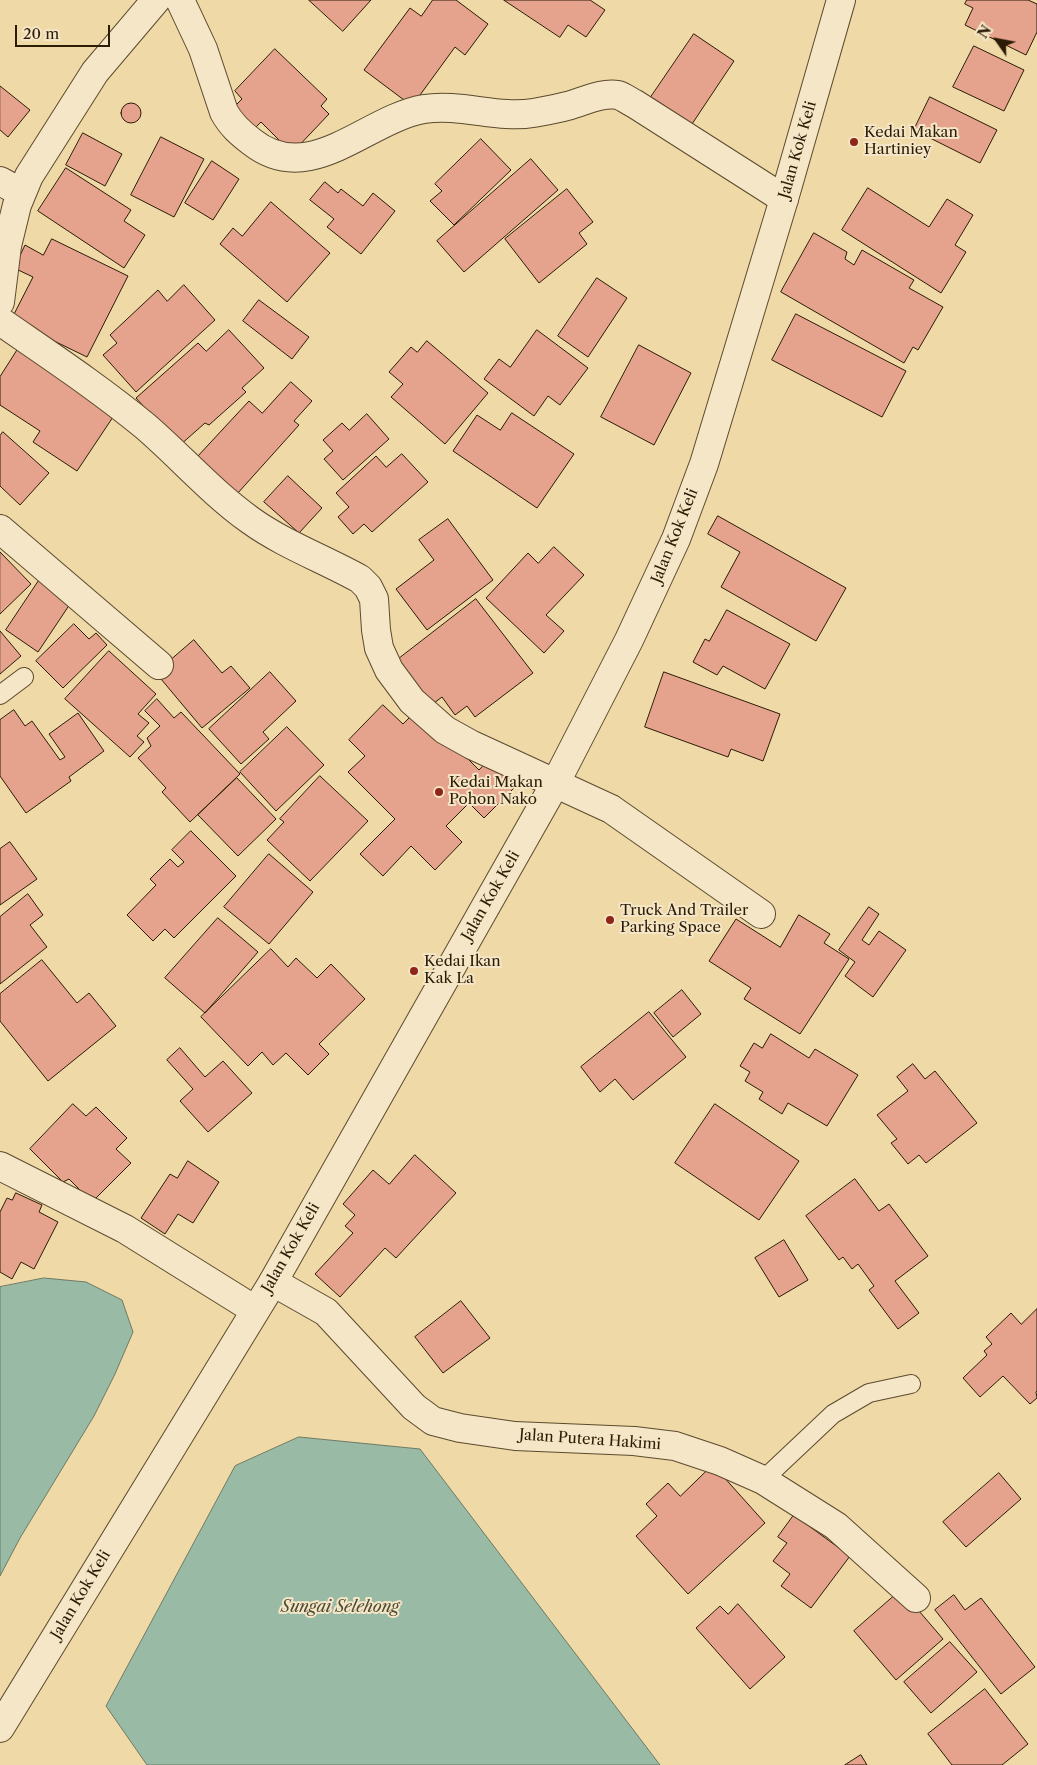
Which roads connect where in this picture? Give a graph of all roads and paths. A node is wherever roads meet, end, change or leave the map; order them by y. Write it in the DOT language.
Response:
graph roads {
  1 [pos="156,0"];
  2 [pos="180,0"];
  3 [pos="841,0"];
  4 [pos="11,187"];
  5 [pos="784,199"];
  6 [pos="0,302"];
  7 [pos="0,321"];
  8 [pos="0,529"];
  9 [pos="159,665"];
  10 [pos="24,677"];
  11 [pos="0,695"];
  12 [pos="555,784"];
  13 [pos="761,914"];
  14 [pos="0,1166"];
  15 [pos="273,1282"];
  16 [pos="254,1310"];
  17 [pos="911,1384"];
  18 [pos="763,1480"];
  19 [pos="916,1598"];
  20 [pos="0,1728"];
  1 -- 4 [label="street"];
  2 -- 5 [label="street"];
  3 -- 5 [label="street, Jalan Kok Keli"];
  4 -- 6 [label="street"];
  5 -- 12 [label="street, Jalan Kok Keli"];
  7 -- 12 [label="street"];
  8 -- 9 [label="street"];
  10 -- 11 [label="lane"];
  12 -- 13 [label="street"];
  12 -- 15 [label="street, Jalan Kok Keli"];
  14 -- 16 [label="street"];
  15 -- 16 [label="street, Jalan Kok Keli"];
  15 -- 18 [label="street, Jalan Putera Hakimi"];
  16 -- 20 [label="street, Jalan Kok Keli"];
  17 -- 18 [label="lane"];
  18 -- 19 [label="street, Jalan Putera Hakimi"];
}
